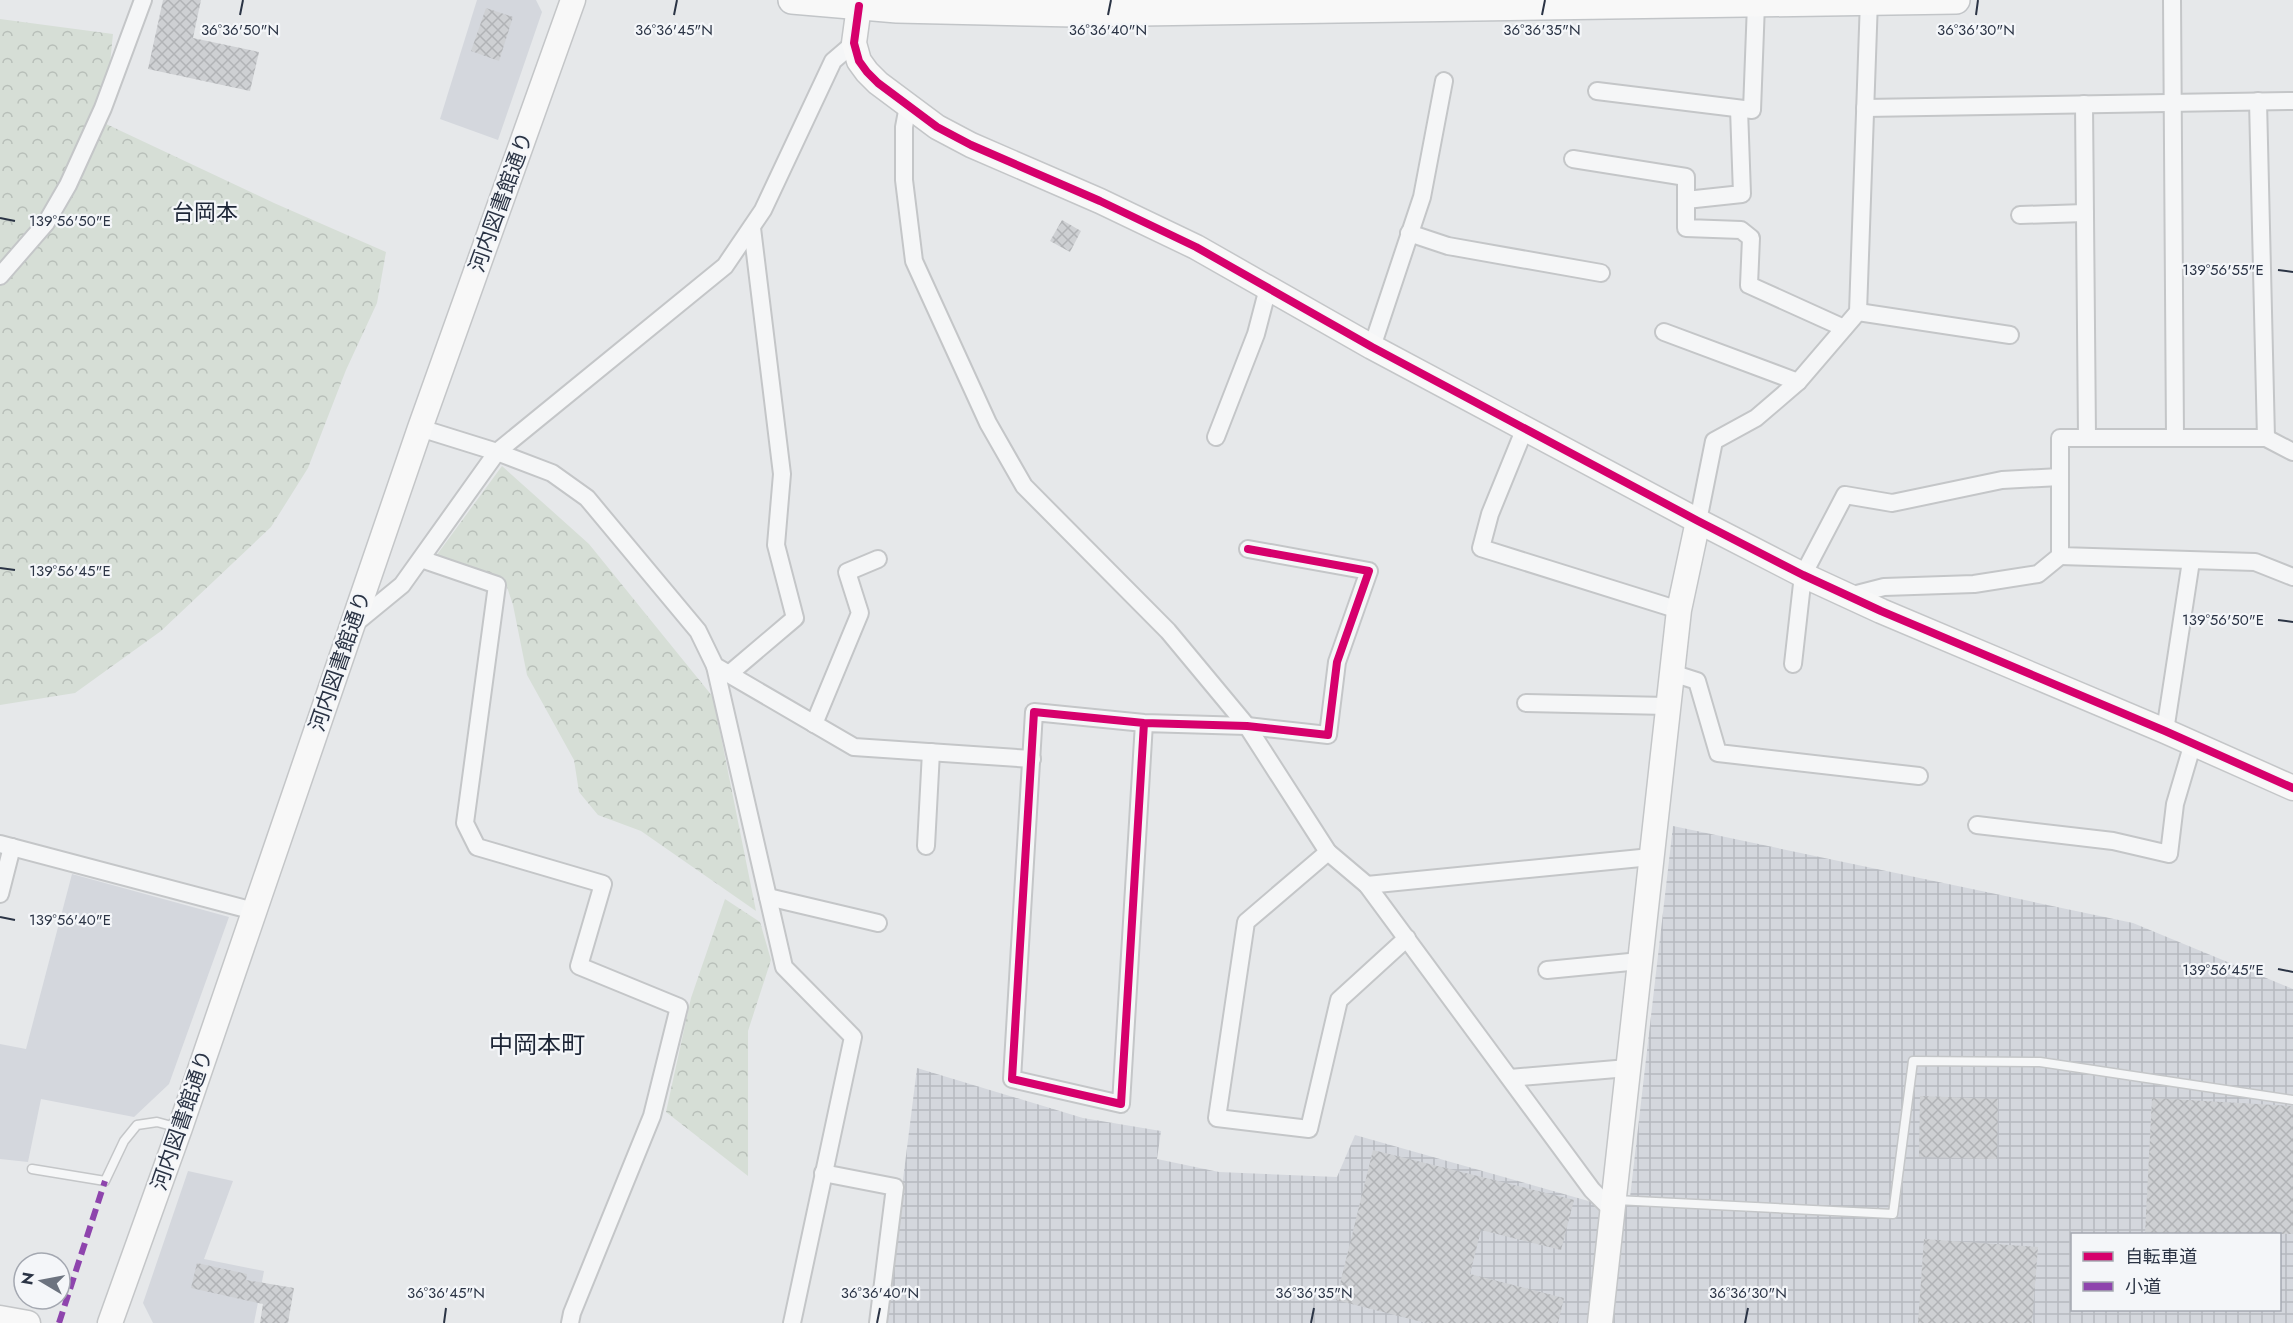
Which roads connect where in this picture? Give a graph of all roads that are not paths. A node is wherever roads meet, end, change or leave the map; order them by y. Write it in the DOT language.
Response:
graph roads {
  1 [pos="143,0"];
  2 [pos="573,0"];
  3 [pos="792,0"];
  4 [pos="1956,0"];
  5 [pos="2172,0"];
  6 [pos="1869,1"];
  7 [pos="1557,3"];
  8 [pos="898,4"];
  9 [pos="1367,4"];
  10 [pos="1756,4"];
  11 [pos="859,6"];
  12 [pos="1088,6"];
  13 [pos="1150,6"];
  14 [pos="854,44"];
  15 [pos="1444,81"];
  16 [pos="1597,91"];
  17 [pos="2258,101"];
  18 [pos="2293,101"];
  19 [pos="2172,103"];
  20 [pos="2084,104"];
  21 [pos="908,106"];
  22 [pos="1865,108"];
  23 [pos="1739,109"];
  24 [pos="1573,159"];
  25 [pos="1686,200"];
  26 [pos="2085,213"];
  27 [pos="2020,215"];
  28 [pos="752,228"];
  29 [pos="1409,233"];
  30 [pos="1601,273"];
  31 [pos="0,276"];
  32 [pos="1268,288"];
  33 [pos="1858,312"];
  34 [pos="1844,328"];
  35 [pos="1664,332"];
  36 [pos="2010,335"];
  37 [pos="1372,347"];
  38 [pos="1798,382"];
  39 [pos="420,428"];
  40 [pos="1525,428"];
  41 [pos="1216,437"];
  42 [pos="2087,437"];
  43 [pos="2175,437"];
  44 [pos="2266,438"];
  45 [pos="2293,452"];
  46 [pos="497,453"];
  47 [pos="2060,477"];
  48 [pos="1698,521"];
  49 [pos="1248,549"];
  50 [pos="2060,556"];
  51 [pos="421,559"];
  52 [pos="878,559"];
  53 [pos="2191,561"];
  54 [pos="1803,575"];
  55 [pos="2293,577"];
  56 [pos="1849,596"];
  57 [pos="1679,610"];
  58 [pos="351,627"];
  59 [pos="1793,664"];
  60 [pos="722,670"];
  61 [pos="1672,673"];
  62 [pos="1526,703"];
  63 [pos="1668,706"];
  64 [pos="1144,723"];
  65 [pos="814,724"];
  66 [pos="1247,726"];
  67 [pos="2165,731"];
  68 [pos="2193,743"];
  69 [pos="931,752"];
  70 [pos="1032,759"];
  71 [pos="1919,776"];
  72 [pos="2293,788"];
  73 [pos="1977,825"];
  74 [pos="6,845"];
  75 [pos="926,846"];
  76 [pos="1328,852"];
  77 [pos="1651,857"];
  78 [pos="1367,885"];
  79 [pos="0,894"];
  80 [pos="768,897"];
  81 [pos="254,912"];
  82 [pos="878,923"];
  83 [pos="1407,938"];
  84 [pos="1640,961"];
  85 [pos="1547,970"];
  86 [pos="1628,1068"];
  87 [pos="1509,1078"];
  88 [pos="2293,1100"];
  89 [pos="180,1128"];
  90 [pos="32,1169"];
  91 [pos="823,1173"];
  92 [pos="1613,1205"];
  93 [pos="0,1318"];
  94 [pos="28,1323"];
  95 [pos="110,1323"];
  96 [pos="570,1323"];
  97 [pos="792,1323"];
  98 [pos="878,1323"];
  99 [pos="1600,1323"];
  1 -- 31 [label="street"];
  2 -- 39 [label="street, 河内図書館通り"];
  3 -- 11 [label="main road"];
  4 -- 6 [label="main road"];
  5 -- 19 [label="street"];
  6 -- 10 [label="main road"];
  6 -- 22 [label="street"];
  7 -- 9 [label="main road"];
  7 -- 10 [label="main road"];
  8 -- 11 [label="main road"];
  8 -- 12 [label="main road"];
  9 -- 13 [label="main road"];
  10 -- 23 [label="street"];
  11 -- 14 [label="street"];
  12 -- 13 [label="main road"];
  14 -- 21 [label="street"];
  14 -- 28 [label="street"];
  15 -- 29 [label="street"];
  16 -- 23 [label="street"];
  17 -- 18 [label="street"];
  17 -- 19 [label="street"];
  17 -- 44 [label="street"];
  19 -- 20 [label="street"];
  19 -- 43 [label="street"];
  20 -- 22 [label="street"];
  20 -- 26 [label="street"];
  21 -- 32 [label="street"];
  21 -- 66 [label="street"];
  22 -- 33 [label="street"];
  23 -- 25 [label="street"];
  24 -- 25 [label="street"];
  25 -- 34 [label="street"];
  26 -- 27 [label="street"];
  26 -- 42 [label="street"];
  28 -- 46 [label="street"];
  28 -- 60 [label="street"];
  29 -- 30 [label="street"];
  29 -- 37 [label="street"];
  32 -- 37 [label="street"];
  32 -- 41 [label="street"];
  33 -- 34 [label="street"];
  33 -- 36 [label="street"];
  34 -- 38 [label="street"];
  35 -- 38 [label="street"];
  37 -- 40 [label="street"];
  38 -- 48 [label="street"];
  39 -- 46 [label="street"];
  39 -- 58 [label="street, 河内図書館通り"];
  40 -- 48 [label="street"];
  40 -- 57 [label="street"];
  42 -- 43 [label="street"];
  42 -- 47 [label="street"];
  43 -- 44 [label="street"];
  44 -- 45 [label="street"];
  46 -- 51 [label="street"];
  46 -- 60 [label="street"];
  47 -- 50 [label="street"];
  47 -- 54 [label="street"];
  48 -- 54 [label="street"];
  48 -- 57 [label="street"];
  49 -- 66 [label="street"];
  50 -- 53 [label="street"];
  50 -- 56 [label="street"];
  51 -- 58 [label="street"];
  51 -- 96 [label="street"];
  52 -- 65 [label="street"];
  53 -- 55 [label="street"];
  53 -- 67 [label="street"];
  54 -- 56 [label="street"];
  54 -- 59 [label="street"];
  56 -- 67 [label="street"];
  57 -- 61 [label="street"];
  58 -- 81 [label="street, 河内図書館通り"];
  60 -- 65 [label="street"];
  60 -- 80 [label="street"];
  61 -- 63 [label="street"];
  61 -- 71 [label="street"];
  62 -- 63 [label="street"];
  63 -- 77 [label="street"];
  64 -- 66 [label="street"];
  64 -- 70 [label="street"];
  64 -- 70 [label="street"];
  65 -- 69 [label="street"];
  66 -- 76 [label="street"];
  67 -- 68 [label="street"];
  68 -- 72 [label="street"];
  68 -- 73 [label="street"];
  69 -- 70 [label="street"];
  69 -- 75 [label="street"];
  74 -- 79 [label="street"];
  74 -- 81 [label="street"];
  76 -- 78 [label="street"];
  76 -- 83 [label="street"];
  77 -- 78 [label="street"];
  77 -- 84 [label="street"];
  78 -- 83 [label="street"];
  80 -- 82 [label="street"];
  80 -- 91 [label="street"];
  81 -- 89 [label="street, 河内図書館通り"];
  83 -- 87 [label="street"];
  84 -- 85 [label="street"];
  84 -- 86 [label="street"];
  86 -- 87 [label="street"];
  86 -- 92 [label="street"];
  87 -- 92 [label="street"];
  88 -- 92 [label="lane"];
  89 -- 90 [label="lane"];
  89 -- 95 [label="street, 河内図書館通り"];
  91 -- 97 [label="street"];
  91 -- 98 [label="street"];
  92 -- 99 [label="street"];
  93 -- 94 [label="street"];
}
